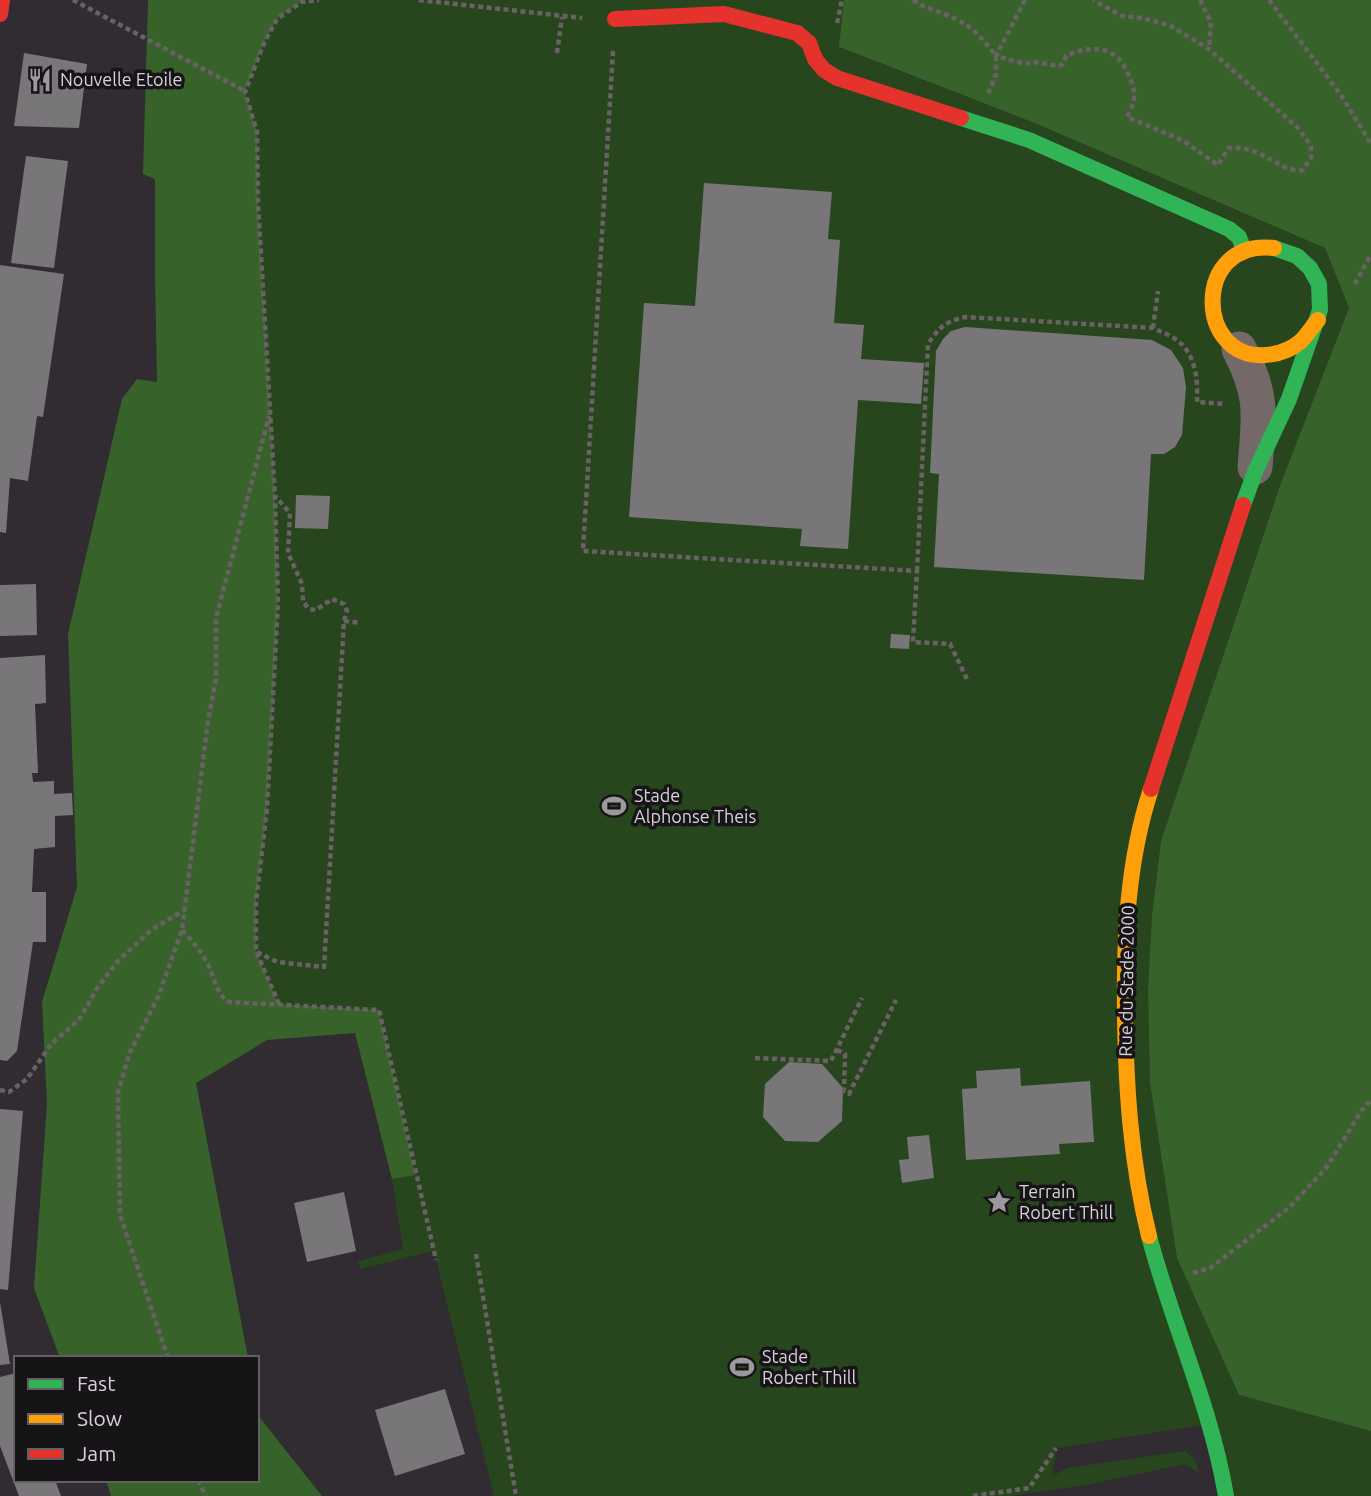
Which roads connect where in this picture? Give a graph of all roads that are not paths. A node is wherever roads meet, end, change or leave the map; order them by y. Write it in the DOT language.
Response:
graph roads {
  1 [pos="2,0"];
  2 [pos="0,14"];
  3 [pos="615,19"];
  4 [pos="1244,250"];
  5 [pos="1318,320"];
  6 [pos="1238,349"];
  7 [pos="1255,472"];
  8 [pos="1226,1496"];
  1 -- 2 [label="street"];
  3 -- 4 [label="street"];
  4 -- 5 [label="street, Rue du Stade 2000"];
  4 -- 6 [label="street, Rue du Stade 2000"];
  5 -- 6 [label="street"];
  5 -- 7 [label="street, Rue du Stade 2000"];
  6 -- 7 [label="street, Rue du Stade 2000"];
  7 -- 8 [label="street, Rue du Stade 2000"];
}
